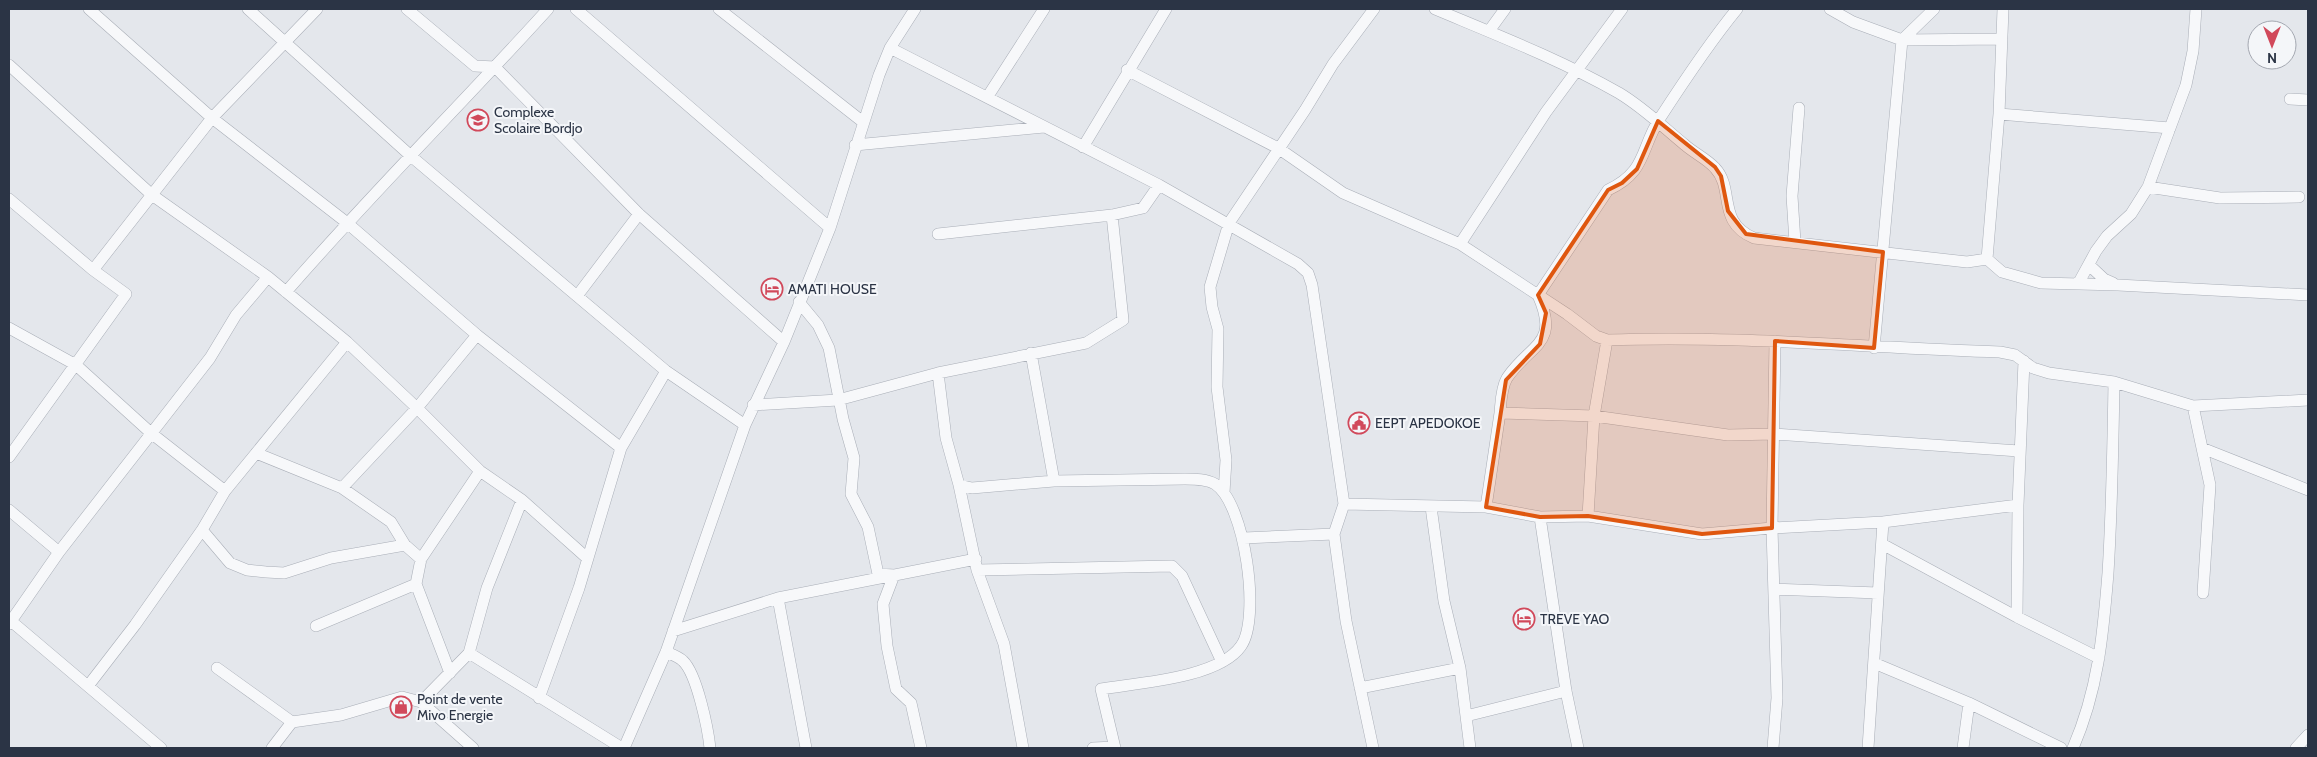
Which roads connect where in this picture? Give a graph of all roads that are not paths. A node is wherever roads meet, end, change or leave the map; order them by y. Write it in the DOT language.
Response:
graph roads {
  1 [pos="89,9"];
  2 [pos="248,9"];
  3 [pos="317,9"];
  4 [pos="407,9"];
  5 [pos="548,9"];
  6 [pos="576,9"];
  7 [pos="720,9"];
  8 [pos="915,9"];
  9 [pos="1044,9"];
  10 [pos="1166,9"];
  11 [pos="1374,9"];
  12 [pos="1435,9"];
  13 [pos="1505,9"];
  14 [pos="1622,9"];
  15 [pos="1738,9"];
  16 [pos="1830,9"];
  17 [pos="1934,9"];
  18 [pos="2003,9"];
  19 [pos="2196,9"];
  20 [pos="1489,31"];
  21 [pos="2002,39"];
  22 [pos="1902,40"];
  23 [pos="286,41"];
  24 [pos="890,48"];
  25 [pos="9,65"];
  26 [pos="495,67"];
  27 [pos="1127,70"];
  28 [pos="1577,72"];
  29 [pos="988,96"];
  30 [pos="2290,99"];
  31 [pos="2308,100"];
  32 [pos="1799,108"];
  33 [pos="1999,114"];
  34 [pos="212,118"];
  35 [pos="1658,121"];
  36 [pos="863,122"];
  37 [pos="1044,127"];
  38 [pos="2170,128"];
  39 [pos="855,145"];
  40 [pos="1083,146"];
  41 [pos="1278,148"];
  42 [pos="412,157"];
  43 [pos="1159,186"];
  44 [pos="2148,187"];
  45 [pos="152,195"];
  46 [pos="2299,197"];
  47 [pos="9,199"];
  48 [pos="639,214"];
  49 [pos="1112,216"];
  50 [pos="346,222"];
  51 [pos="1229,223"];
  52 [pos="830,228"];
  53 [pos="938,234"];
  54 [pos="1794,242"];
  55 [pos="1460,244"];
  56 [pos="1883,252"];
  57 [pos="1987,259"];
  58 [pos="2089,265"];
  59 [pos="92,270"];
  60 [pos="268,277"];
  61 [pos="2078,284"];
  62 [pos="2118,285"];
  63 [pos="286,292"];
  64 [pos="1538,295"];
  65 [pos="2308,295"];
  66 [pos="576,296"];
  67 [pos="799,302"];
  68 [pos="9,328"];
  69 [pos="477,335"];
  70 [pos="1607,340"];
  71 [pos="1775,341"];
  72 [pos="346,342"];
  73 [pos="784,342"];
  74 [pos="1874,348"];
  75 [pos="1031,353"];
  76 [pos="2024,361"];
  77 [pos="76,365"];
  78 [pos="666,371"];
  79 [pos="938,374"];
  80 [pos="2114,382"];
  81 [pos="838,400"];
  82 [pos="2308,400"];
  83 [pos="753,405"];
  84 [pos="2193,406"];
  85 [pos="418,408"];
  86 [pos="1500,413"];
  87 [pos="1594,416"];
  88 [pos="745,425"];
  89 [pos="151,433"];
  90 [pos="1774,434"];
  91 [pos="621,448"];
  92 [pos="2202,448"];
  93 [pos="2019,452"];
  94 [pos="256,453"];
  95 [pos="9,457"];
  96 [pos="480,471"];
  97 [pos="1054,481"];
  98 [pos="959,484"];
  99 [pos="342,488"];
  100 [pos="224,490"];
  101 [pos="2308,490"];
  102 [pos="1224,493"];
  103 [pos="522,500"];
  104 [pos="1344,504"];
  105 [pos="2018,505"];
  106 [pos="1431,507"];
  107 [pos="1486,507"];
  108 [pos="9,510"];
  109 [pos="1588,516"];
  110 [pos="1540,517"];
  111 [pos="1883,522"];
  112 [pos="1772,528"];
  113 [pos="202,530"];
  114 [pos="1334,534"];
  115 [pos="1244,538"];
  116 [pos="1882,544"];
  117 [pos="405,545"];
  118 [pos="59,552"];
  119 [pos="587,558"];
  120 [pos="421,559"];
  121 [pos="977,564"];
  122 [pos="894,575"];
  123 [pos="416,584"];
  124 [pos="1774,589"];
  125 [pos="1878,593"];
  126 [pos="2203,593"];
  127 [pos="778,598"];
  128 [pos="2017,617"];
  129 [pos="10,623"];
  130 [pos="316,626"];
  131 [pos="673,631"];
  132 [pos="666,652"];
  133 [pos="469,653"];
  134 [pos="2099,658"];
  135 [pos="1222,662"];
  136 [pos="1874,663"];
  137 [pos="217,668"];
  138 [pos="1460,668"];
  139 [pos="450,673"];
  140 [pos="88,686"];
  141 [pos="1360,688"];
  142 [pos="1566,691"];
  143 [pos="539,698"];
  144 [pos="421,702"];
  145 [pos="1969,703"];
  146 [pos="1466,716"];
  147 [pos="292,722"];
  148 [pos="2308,735"];
  149 [pos="161,748"];
  150 [pos="272,748"];
  151 [pos="473,748"];
  152 [pos="623,748"];
  153 [pos="710,748"];
  154 [pos="806,748"];
  155 [pos="921,748"];
  156 [pos="1023,748"];
  157 [pos="1093,748"];
  158 [pos="1115,748"];
  159 [pos="1373,748"];
  160 [pos="1470,748"];
  161 [pos="1578,748"];
  162 [pos="1773,748"];
  163 [pos="1868,748"];
  164 [pos="1963,748"];
  165 [pos="2061,748"];
  166 [pos="2073,748"];
  167 [pos="2296,748"];
  1 -- 34 [label="street"];
  2 -- 23 [label="street"];
  3 -- 23 [label="street"];
  4 -- 26 [label="street"];
  5 -- 26 [label="street"];
  6 -- 52 [label="street"];
  7 -- 36 [label="street"];
  8 -- 24 [label="street"];
  9 -- 29 [label="street"];
  10 -- 27 [label="street"];
  11 -- 41 [label="street"];
  12 -- 20 [label="street"];
  13 -- 20 [label="street"];
  14 -- 28 [label="street"];
  15 -- 35 [label="street"];
  16 -- 22 [label="street"];
  17 -- 22 [label="street"];
  18 -- 21 [label="street"];
  19 -- 38 [label="street"];
  20 -- 28 [label="street"];
  21 -- 22 [label="street"];
  21 -- 33 [label="street"];
  22 -- 56 [label="street"];
  23 -- 34 [label="street"];
  23 -- 42 [label="street"];
  24 -- 29 [label="street"];
  24 -- 36 [label="street"];
  25 -- 45 [label="street"];
  26 -- 42 [label="street"];
  26 -- 48 [label="street"];
  27 -- 40 [label="street"];
  27 -- 41 [label="street"];
  28 -- 35 [label="street"];
  28 -- 55 [label="street"];
  29 -- 37 [label="street"];
  30 -- 31 [label="street"];
  32 -- 54 [label="street"];
  33 -- 38 [label="street"];
  33 -- 57 [label="street"];
  34 -- 45 [label="street"];
  34 -- 50 [label="street"];
  35 -- 54 [label="street"];
  35 -- 64 [label="street"];
  36 -- 39 [label="street"];
  37 -- 39 [label="street"];
  37 -- 40 [label="street"];
  38 -- 44 [label="street"];
  39 -- 52 [label="street"];
  40 -- 43 [label="street"];
  41 -- 51 [label="street"];
  41 -- 55 [label="street"];
  42 -- 50 [label="street"];
  42 -- 66 [label="street"];
  43 -- 49 [label="street"];
  43 -- 51 [label="street"];
  44 -- 46 [label="street"];
  44 -- 58 [label="street"];
  45 -- 59 [label="street"];
  45 -- 60 [label="street"];
  47 -- 59 [label="street"];
  48 -- 66 [label="street"];
  48 -- 73 [label="street"];
  49 -- 53 [label="street"];
  49 -- 75 [label="street"];
  50 -- 63 [label="street"];
  50 -- 69 [label="street"];
  51 -- 102 [label="street"];
  51 -- 104 [label="street"];
  52 -- 67 [label="street"];
  54 -- 56 [label="street"];
  55 -- 64 [label="street"];
  56 -- 57 [label="street"];
  56 -- 74 [label="street"];
  57 -- 61 [label="street"];
  58 -- 61 [label="street"];
  58 -- 62 [label="street"];
  59 -- 77 [label="street"];
  60 -- 63 [label="street"];
  60 -- 89 [label="street"];
  61 -- 62 [label="street"];
  62 -- 65 [label="street"];
  63 -- 72 [label="street"];
  64 -- 70 [label="street"];
  64 -- 86 [label="street"];
  66 -- 78 [label="street"];
  67 -- 73 [label="street"];
  67 -- 81 [label="street"];
  68 -- 77 [label="street"];
  69 -- 85 [label="street"];
  69 -- 91 [label="street"];
  70 -- 71 [label="street"];
  70 -- 87 [label="street"];
  71 -- 74 [label="street"];
  71 -- 90 [label="street"];
  72 -- 85 [label="street"];
  72 -- 94 [label="street"];
  73 -- 83 [label="street"];
  74 -- 76 [label="street"];
  75 -- 79 [label="street"];
  75 -- 97 [label="street"];
  76 -- 80 [label="street"];
  76 -- 93 [label="street"];
  77 -- 89 [label="street"];
  77 -- 95 [label="street"];
  78 -- 88 [label="street"];
  78 -- 91 [label="street"];
  79 -- 81 [label="street"];
  79 -- 98 [label="street"];
  80 -- 84 [label="street"];
  80 -- 134 [label="street"];
  81 -- 83 [label="street"];
  81 -- 122 [label="street"];
  82 -- 84 [label="street"];
  83 -- 88 [label="street"];
  84 -- 92 [label="street"];
  85 -- 96 [label="street"];
  85 -- 99 [label="street"];
  86 -- 87 [label="street"];
  86 -- 107 [label="street"];
  87 -- 90 [label="street"];
  87 -- 109 [label="street"];
  88 -- 131 [label="street"];
  89 -- 100 [label="street"];
  89 -- 118 [label="street"];
  90 -- 93 [label="street"];
  90 -- 112 [label="street"];
  91 -- 119 [label="street"];
  92 -- 101 [label="street"];
  92 -- 126 [label="street"];
  93 -- 105 [label="street"];
  94 -- 99 [label="street"];
  94 -- 100 [label="street"];
  96 -- 103 [label="street"];
  96 -- 120 [label="street"];
  97 -- 98 [label="street"];
  97 -- 102 [label="street"];
  98 -- 121 [label="street"];
  99 -- 117 [label="street"];
  100 -- 113 [label="street"];
  102 -- 115 [label="street"];
  103 -- 119 [label="street"];
  103 -- 133 [label="street"];
  104 -- 106 [label="street"];
  104 -- 114 [label="street"];
  105 -- 111 [label="street"];
  105 -- 128 [label="street"];
  106 -- 107 [label="street"];
  106 -- 138 [label="street"];
  107 -- 110 [label="street"];
  108 -- 118 [label="street"];
  109 -- 110 [label="street"];
  109 -- 112 [label="street"];
  110 -- 142 [label="street"];
  111 -- 112 [label="street"];
  111 -- 116 [label="street"];
  112 -- 124 [label="street"];
  113 -- 117 [label="street"];
  113 -- 140 [label="street"];
  114 -- 115 [label="street"];
  114 -- 141 [label="street"];
  115 -- 135 [label="street"];
  116 -- 125 [label="street"];
  116 -- 128 [label="street"];
  117 -- 120 [label="street"];
  118 -- 129 [label="street"];
  119 -- 143 [label="street"];
  120 -- 123 [label="street"];
  121 -- 122 [label="street"];
  121 -- 135 [label="street"];
  121 -- 156 [label="street"];
  122 -- 127 [label="street"];
  122 -- 155 [label="street"];
  123 -- 130 [label="street"];
  123 -- 139 [label="street"];
  124 -- 125 [label="street"];
  124 -- 162 [label="street"];
  125 -- 136 [label="street"];
  127 -- 131 [label="street"];
  127 -- 154 [label="street"];
  128 -- 134 [label="street"];
  129 -- 140 [label="street"];
  131 -- 132 [label="street"];
  132 -- 152 [label="street"];
  132 -- 153 [label="street"];
  133 -- 139 [label="street"];
  133 -- 143 [label="street"];
  134 -- 166 [label="street"];
  135 -- 158 [label="street"];
  136 -- 145 [label="street"];
  136 -- 163 [label="street"];
  137 -- 147 [label="street"];
  138 -- 141 [label="street"];
  138 -- 146 [label="street"];
  139 -- 144 [label="street"];
  140 -- 149 [label="street"];
  141 -- 159 [label="street"];
  142 -- 146 [label="street"];
  142 -- 161 [label="street"];
  143 -- 152 [label="street"];
  144 -- 147 [label="street"];
  144 -- 151 [label="street"];
  145 -- 164 [label="street"];
  145 -- 165 [label="street"];
  146 -- 160 [label="street"];
  147 -- 150 [label="street"];
  148 -- 167 [label="street"];
  157 -- 158 [label="street"];
}
